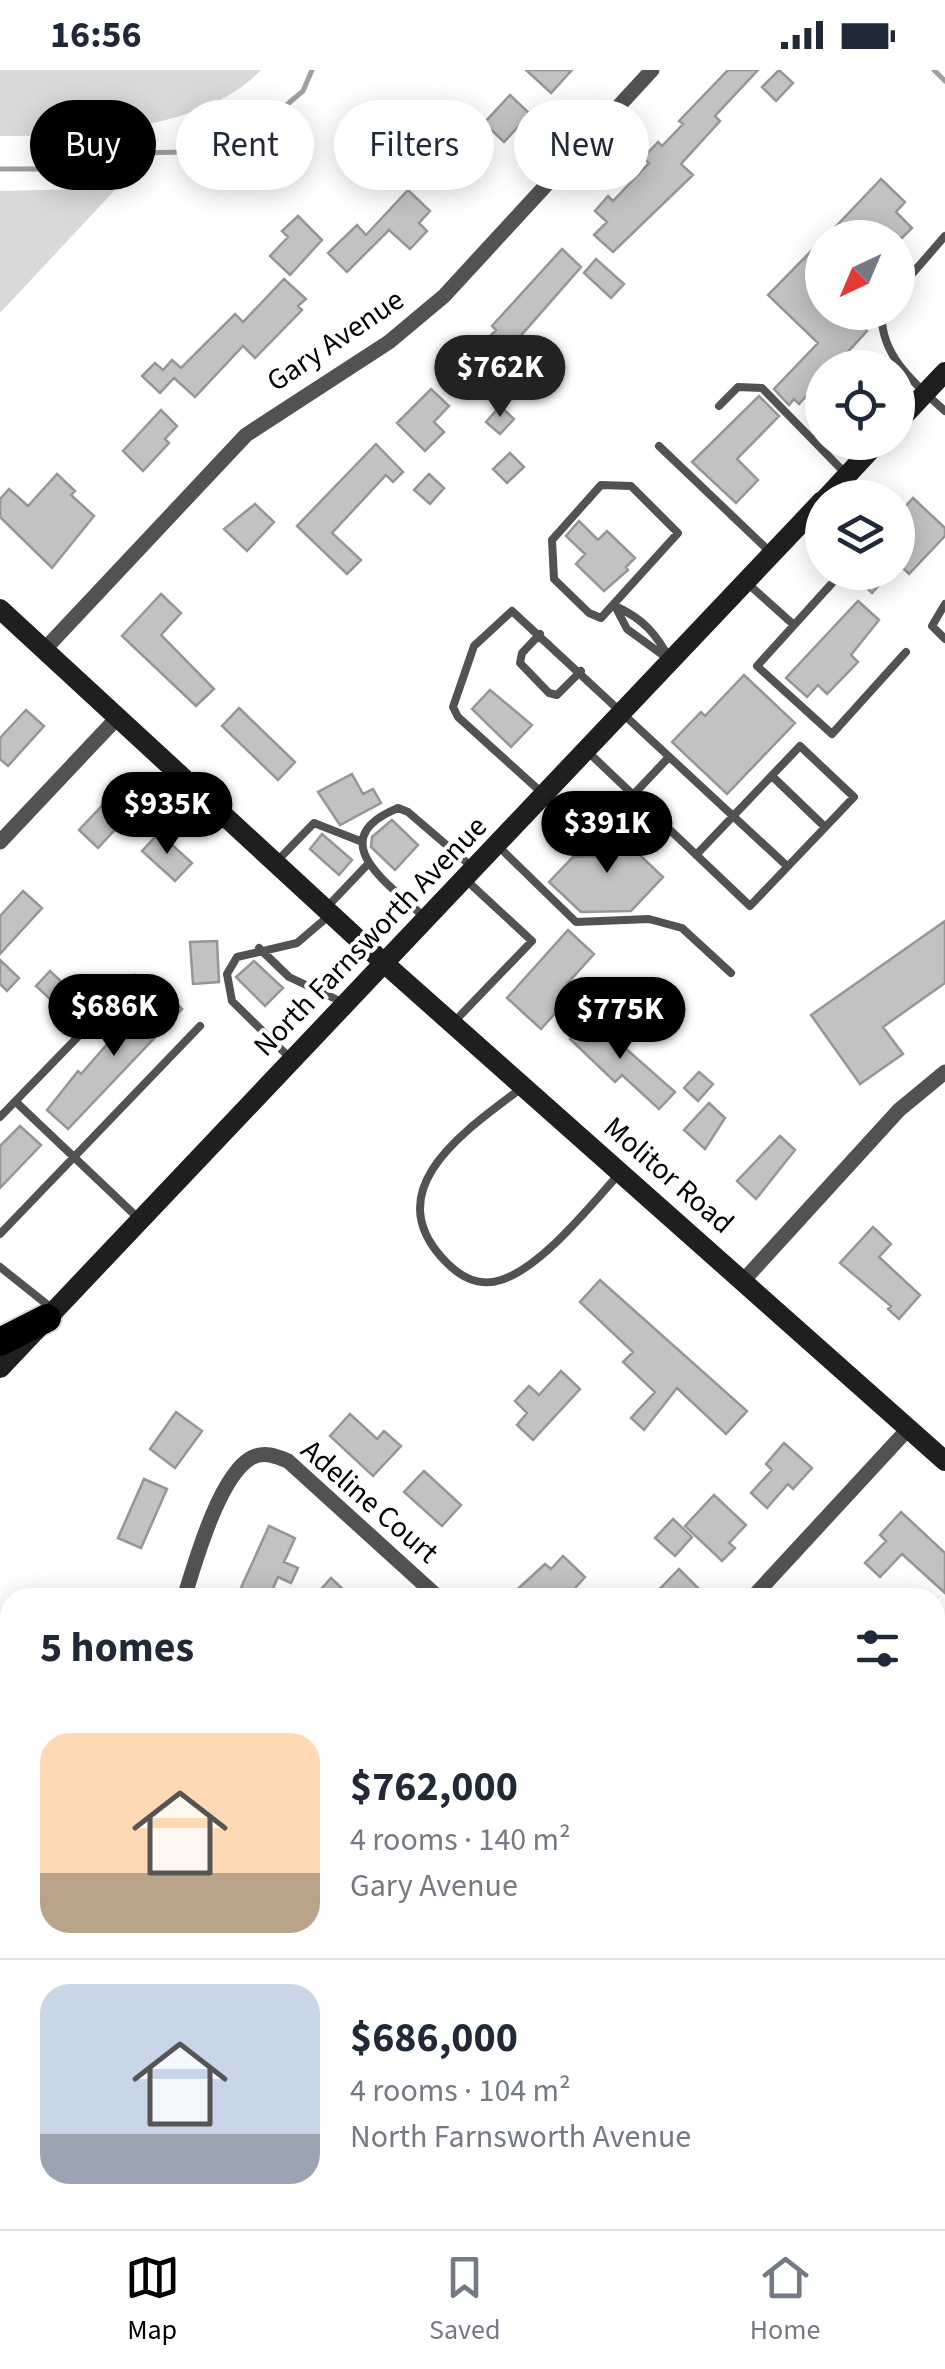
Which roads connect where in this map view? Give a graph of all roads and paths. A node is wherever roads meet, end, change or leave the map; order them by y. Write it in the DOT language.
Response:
graph roads {
  1 [pos="652,70"];
  2 [pos="945,236"];
  3 [pos="915,270"];
  4 [pos="883,330"];
  5 [pos="945,372"];
  6 [pos="925,392"];
  7 [pos="915,403"];
  8 [pos="719,406"];
  9 [pos="945,411"];
  10 [pos="659,446"];
  11 [pos="861,460"];
  12 [pos="847,475"];
  13 [pos="842,480"];
  14 [pos="805,519"];
  15 [pos="772,554"];
  16 [pos="746,582"];
  17 [pos="826,590"];
  18 [pos="945,604"];
  19 [pos="615,606"];
  20 [pos="0,609"];
  21 [pos="794,625"];
  22 [pos="540,634"];
  23 [pos="945,639"];
  24 [pos="44,650"];
  25 [pos="906,652"];
  26 [pos="672,660"];
  27 [pos="581,672"];
  28 [pos="622,714"];
  29 [pos="117,718"];
  30 [pos="587,751"];
  31 [pos="668,758"];
  32 [pos="772,776"];
  33 [pos="633,795"];
  34 [pos="544,796"];
  35 [pos="734,815"];
  36 [pos="825,827"];
  37 [pos="360,840"];
  38 [pos="0,842"];
  39 [pos="498,846"];
  40 [pos="696,855"];
  41 [pos="276,862"];
  42 [pos="368,864"];
  43 [pos="787,866"];
  44 [pos="469,874"];
  45 [pos="328,911"];
  46 [pos="426,919"];
  47 [pos="259,948"];
  48 [pos="384,963"];
  49 [pos="730,973"];
  50 [pos="134,978"];
  51 [pos="346,1004"];
  52 [pos="453,1023"];
  53 [pos="200,1026"];
  54 [pos="293,1061"];
  55 [pos="945,1072"];
  56 [pos="523,1087"];
  57 [pos="17,1104"];
  58 [pos="0,1116"];
  59 [pos="74,1156"];
  60 [pos="620,1173"];
  61 [pos="140,1220"];
  62 [pos="0,1234"];
  63 [pos="0,1266"];
  64 [pos="743,1281"];
  65 [pos="51,1314"];
  66 [pos="0,1342"];
  67 [pos="0,1368"];
  68 [pos="909,1428"];
  69 [pos="945,1460"];
  70 [pos="188,1588"];
  71 [pos="428,1588"];
  72 [pos="761,1588"];
  1 -- 24 [label="street, Gary Avenue"];
  2 -- 3 [label="lane"];
  4 -- 6 [label="lane"];
  5 -- 6 [label="main road"];
  6 -- 7 [label="main road"];
  6 -- 9 [label="lane"];
  8 -- 12 [label="lane"];
  10 -- 15 [label="lane"];
  11 -- 12 [label="main road, North Farnsworth Avenue"];
  12 -- 13 [label="main road, North Farnsworth Avenue"];
  14 -- 15 [label="main road, North Farnsworth Avenue"];
  15 -- 16 [label="main road, North Farnsworth Avenue"];
  16 -- 21 [label="lane"];
  16 -- 26 [label="main road, North Farnsworth Avenue"];
  17 -- 21 [label="lane"];
  18 -- 23 [label="lane"];
  19 -- 19 [label="lane"];
  19 -- 26 [label="lane"];
  19 -- 26 [label="lane"];
  20 -- 24 [label="main road, Molitor Road"];
  21 -- 25 [label="lane"];
  22 -- 27 [label="lane"];
  22 -- 27 [label="lane"];
  22 -- 34 [label="lane"];
  24 -- 29 [label="main road, Molitor Road"];
  26 -- 28 [label="main road, North Farnsworth Avenue"];
  27 -- 28 [label="lane"];
  28 -- 30 [label="main road, North Farnsworth Avenue"];
  28 -- 31 [label="lane"];
  29 -- 38 [label="street"];
  29 -- 41 [label="main road, Molitor Road"];
  30 -- 33 [label="lane"];
  30 -- 34 [label="main road, North Farnsworth Avenue"];
  31 -- 33 [label="lane"];
  31 -- 35 [label="lane"];
  32 -- 35 [label="lane"];
  32 -- 36 [label="lane"];
  32 -- 36 [label="lane"];
  33 -- 40 [label="lane"];
  34 -- 39 [label="main road, North Farnsworth Avenue"];
  35 -- 40 [label="lane"];
  35 -- 43 [label="lane"];
  36 -- 43 [label="lane"];
  37 -- 41 [label="lane"];
  37 -- 42 [label="lane"];
  37 -- 44 [label="lane"];
  39 -- 44 [label="main road, North Farnsworth Avenue"];
  39 -- 49 [label="lane"];
  40 -- 43 [label="lane"];
  41 -- 45 [label="main road, Molitor Road"];
  42 -- 45 [label="lane"];
  42 -- 46 [label="lane"];
  44 -- 46 [label="main road, North Farnsworth Avenue"];
  44 -- 52 [label="lane"];
  45 -- 47 [label="lane"];
  45 -- 48 [label="main road, Molitor Road"];
  46 -- 48 [label="main road, North Farnsworth Avenue"];
  47 -- 51 [label="lane"];
  47 -- 54 [label="lane"];
  48 -- 51 [label="main road, North Farnsworth Avenue"];
  48 -- 52 [label="main road, Molitor Road"];
  50 -- 57 [label="lane"];
  51 -- 54 [label="main road, North Farnsworth Avenue"];
  52 -- 56 [label="main road, Molitor Road"];
  53 -- 59 [label="lane"];
  54 -- 61 [label="main road, North Farnsworth Avenue"];
  55 -- 64 [label="street"];
  56 -- 60 [label="main road, Molitor Road"];
  56 -- 60 [label="lane"];
  57 -- 58 [label="lane"];
  57 -- 59 [label="lane"];
  59 -- 61 [label="lane"];
  59 -- 62 [label="lane"];
  60 -- 64 [label="main road, Molitor Road"];
  61 -- 65 [label="main road, North Farnsworth Avenue"];
  63 -- 65 [label="lane"];
  64 -- 68 [label="main road, Molitor Road"];
  65 -- 66 [label="highway"];
  65 -- 67 [label="main road, North Farnsworth Avenue"];
  68 -- 69 [label="main road, Molitor Road"];
  68 -- 72 [label="street"];
  70 -- 71 [label="street, Adeline Court"];
}
